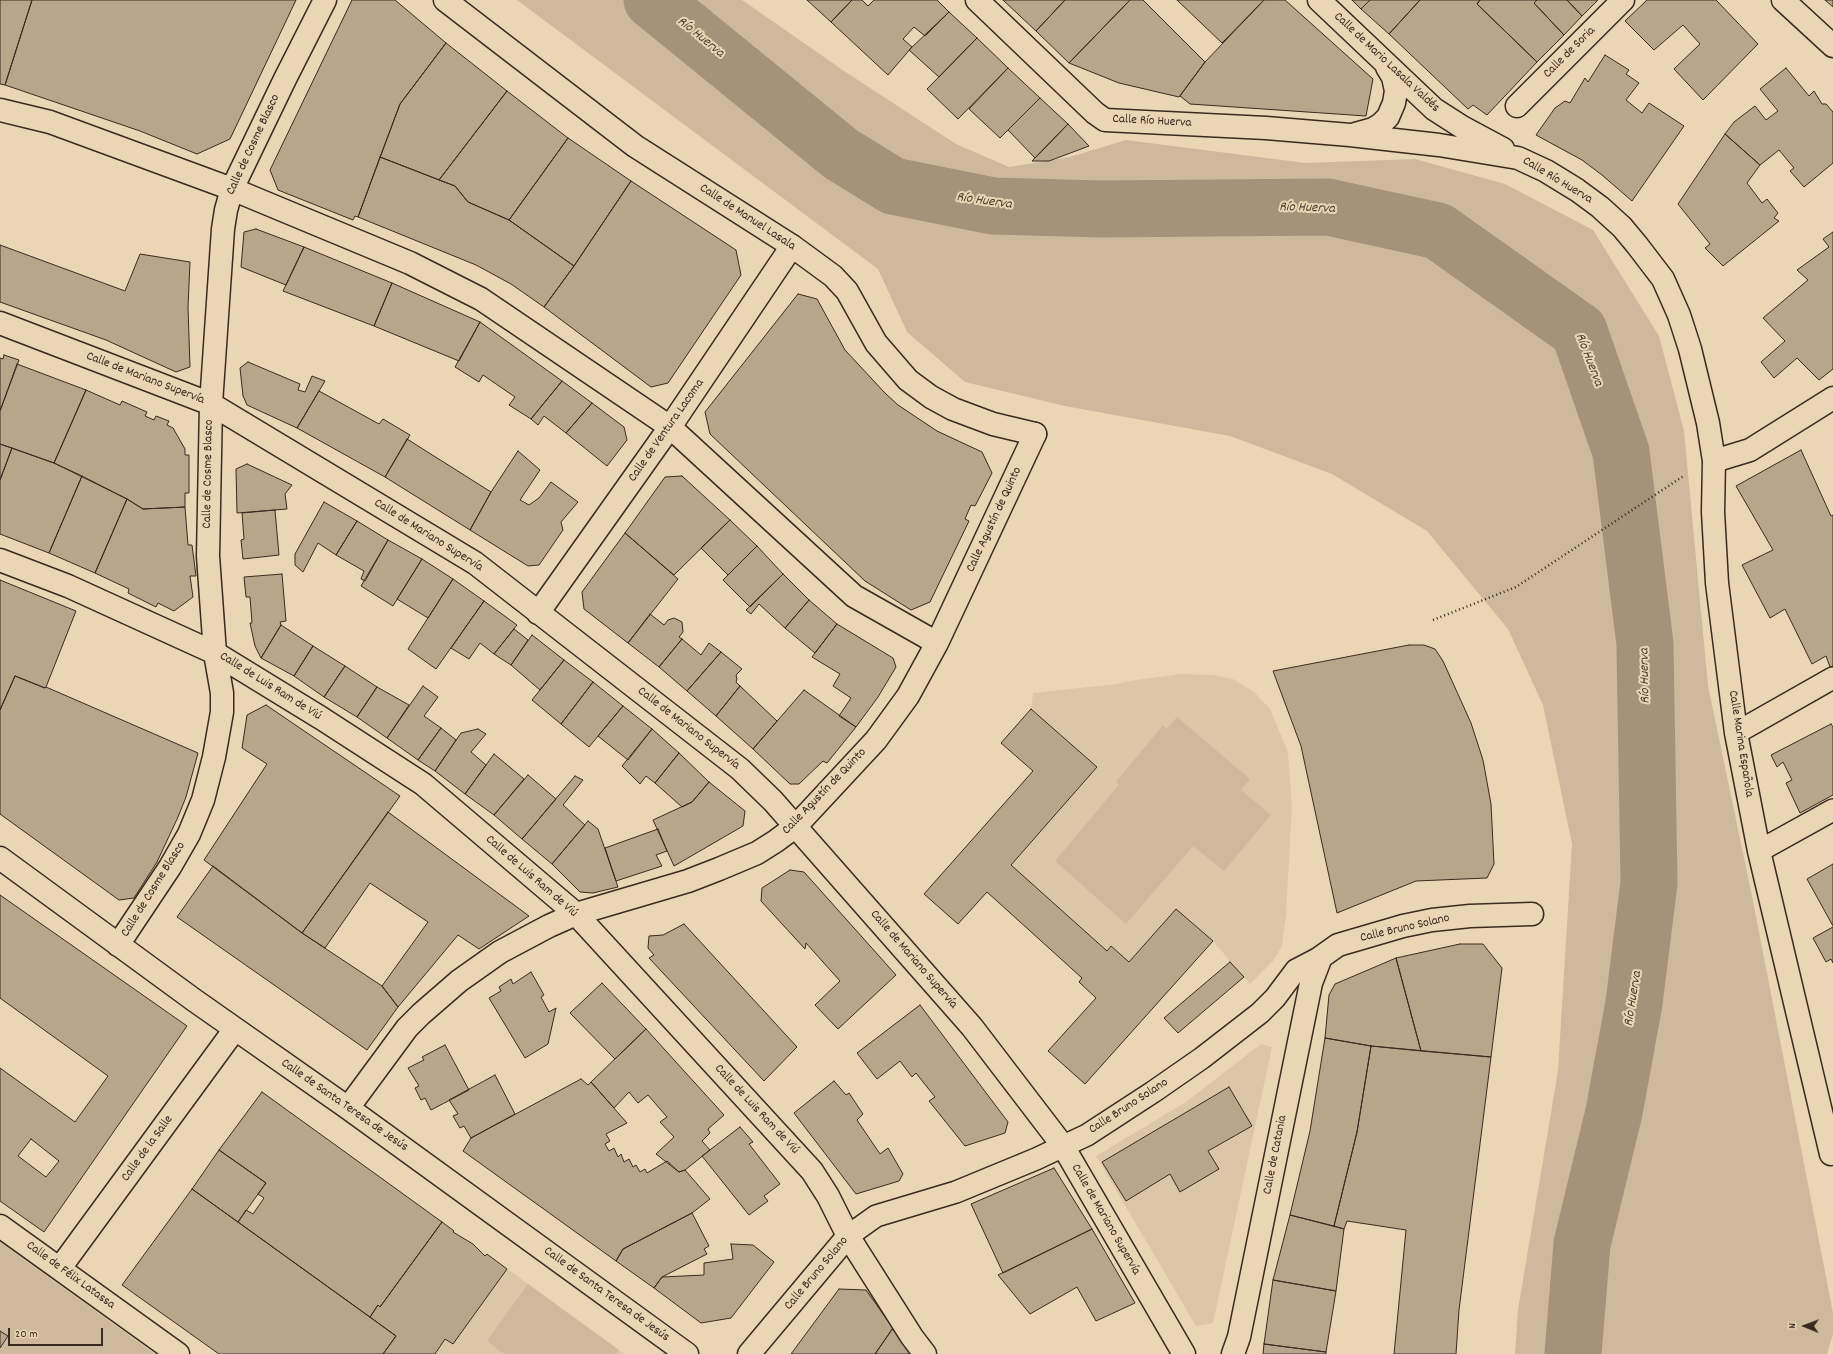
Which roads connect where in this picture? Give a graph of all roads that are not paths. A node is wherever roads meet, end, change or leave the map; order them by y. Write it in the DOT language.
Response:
graph roads {
  1 [pos="325,0"];
  2 [pos="445,0"];
  3 [pos="977,0"];
  4 [pos="1319,0"];
  5 [pos="1623,0"];
  6 [pos="1783,0"];
  7 [pos="1833,46"];
  8 [pos="1383,61"];
  9 [pos="1517,106"];
  10 [pos="0,110"];
  11 [pos="1350,135"];
  12 [pos="1518,158"];
  13 [pos="232,189"];
  14 [pos="792,246"];
  15 [pos="0,324"];
  16 [pos="1833,398"];
  17 [pos="211,404"];
  18 [pos="670,427"];
  19 [pos="1035,434"];
  20 [pos="1714,461"];
  21 [pos="0,560"];
  22 [pos="538,612"];
  23 [pos="937,643"];
  24 [pos="215,653"];
  25 [pos="1833,678"];
  26 [pos="1736,733"];
  27 [pos="1833,810"];
  28 [pos="796,826"];
  29 [pos="1759,851"];
  30 [pos="0,858"];
  31 [pos="576,914"];
  32 [pos="1532,914"];
  33 [pos="118,945"];
  34 [pos="1321,957"];
  35 [pos="235,1029"];
  36 [pos="1827,1106"];
  37 [pos="348,1108"];
  38 [pos="1063,1146"];
  39 [pos="1831,1154"];
  40 [pos="0,1226"];
  41 [pos="848,1236"];
  42 [pos="60,1268"];
  43 [pos="178,1354"];
  44 [pos="687,1354"];
  45 [pos="749,1354"];
  46 [pos="925,1354"];
  47 [pos="1184,1354"];
  48 [pos="1233,1354"];
  1 -- 13 [label="street, Calle de Cosme Blasco"];
  2 -- 14 [label="street, Calle de Manuel Lasala"];
  3 -- 11 [label="street, Calle Río Huerva"];
  4 -- 8 [label="street, Calle de Mario Lasala Valdés"];
  5 -- 9 [label="street, Calle de Soria"];
  6 -- 7 [label="street"];
  8 -- 11 [label="street, Calle Río Huerva"];
  8 -- 12 [label="street, Calle de Mario Lasala Valdés"];
  10 -- 13 [label="street"];
  11 -- 12 [label="street, Calle Río Huerva"];
  12 -- 20 [label="street, Calle Río Huerva"];
  13 -- 17 [label="street, Calle de Cosme Blasco"];
  13 -- 18 [label="street"];
  14 -- 18 [label="street, Calle de Ventura Lacoma"];
  14 -- 19 [label="street, Calle de Manuel Lasala"];
  15 -- 17 [label="street, Calle de Mariano Supervía"];
  16 -- 20 [label="street"];
  17 -- 22 [label="street, Calle de Mariano Supervía"];
  17 -- 24 [label="street, Calle de Cosme Blasco"];
  18 -- 22 [label="street, Calle de Ventura Lacoma"];
  18 -- 23 [label="street"];
  19 -- 23 [label="street, Calle Agustín de Quinto"];
  20 -- 26 [label="street, Calle Marina Española"];
  21 -- 24 [label="street, Calle de Luis Ram de Viú"];
  22 -- 28 [label="street, Calle de Mariano Supervía"];
  23 -- 28 [label="street, Calle Agustín de Quinto"];
  24 -- 31 [label="street, Calle de Luis Ram de Viú"];
  24 -- 33 [label="street, Calle de Cosme Blasco"];
  25 -- 26 [label="street"];
  26 -- 29 [label="street, Calle Marina Española"];
  27 -- 29 [label="street"];
  28 -- 31 [label="street, Calle Agustín de Quinto"];
  28 -- 38 [label="street, Calle de Mariano Supervía"];
  29 -- 36 [label="street, Calle Marina Española"];
  30 -- 33 [label="street, Calle de Santa Teresa de Jesús"];
  31 -- 37 [label="street, Calle Agustín de Quinto"];
  31 -- 41 [label="street, Calle de Luis Ram de Viú"];
  32 -- 34 [label="street, Calle Bruno Solano"];
  33 -- 35 [label="street, Calle de Santa Teresa de Jesús"];
  34 -- 38 [label="street, Calle Bruno Solano"];
  34 -- 48 [label="street, Calle de Catania"];
  35 -- 37 [label="street, Calle de Santa Teresa de Jesús"];
  35 -- 42 [label="street, Calle de la Salle"];
  36 -- 39 [label="street, Calle Marina Española"];
  37 -- 44 [label="street, Calle de Santa Teresa de Jesús"];
  38 -- 41 [label="street, Calle Bruno Solano"];
  38 -- 47 [label="street, Calle de Mariano Supervía"];
  40 -- 42 [label="street, Calle de Félix Latassa"];
  41 -- 45 [label="street, Calle Bruno Solano"];
  41 -- 46 [label="street, Calle de Luis Ram de Viú"];
  42 -- 43 [label="street, Calle de Félix Latassa"];
}
